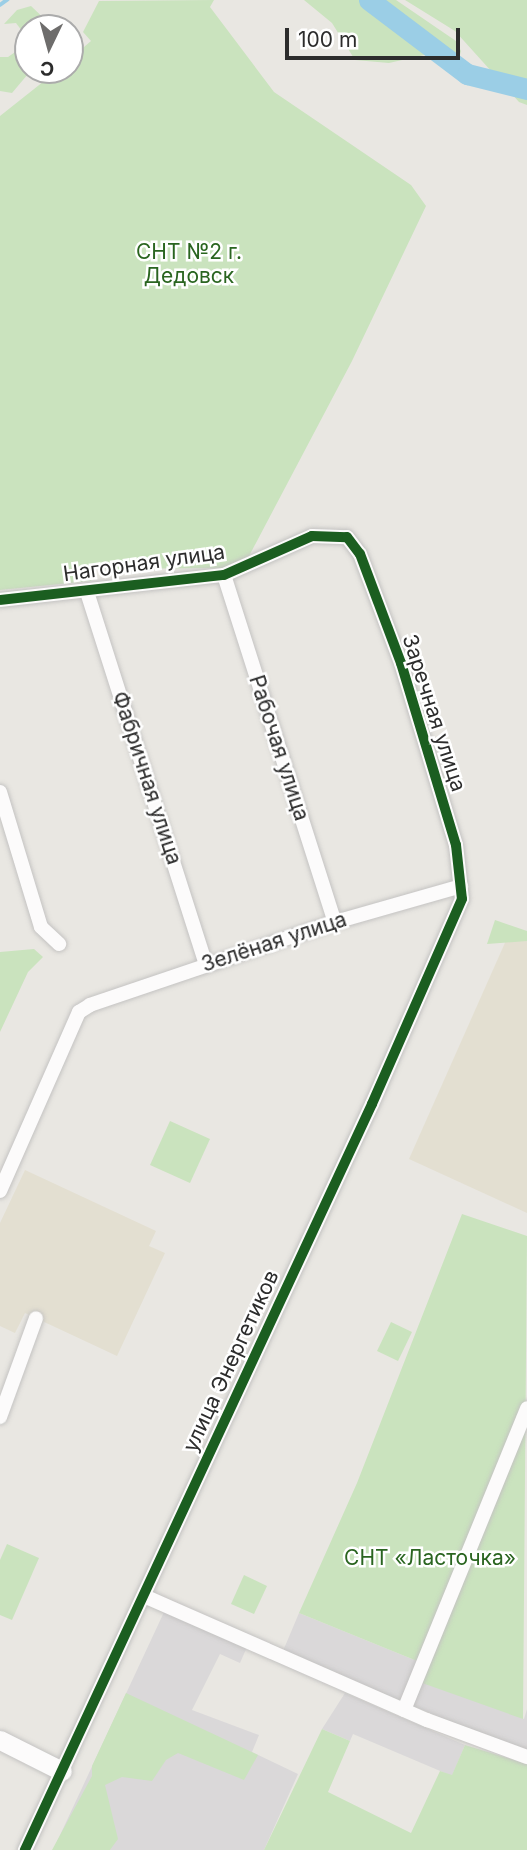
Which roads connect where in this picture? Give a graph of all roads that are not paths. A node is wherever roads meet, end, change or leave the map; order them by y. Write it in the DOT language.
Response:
graph roads {
  1 [pos="360,555"];
  2 [pos="224,575"];
  3 [pos="87,592"];
  4 [pos="0,600"];
  5 [pos="0,792"];
  6 [pos="461,886"];
  7 [pos="335,922"];
  8 [pos="60,944"];
  9 [pos="206,964"];
  10 [pos="0,1191"];
  11 [pos="36,1318"];
  12 [pos="527,1408"];
  13 [pos="0,1417"];
  14 [pos="144,1596"];
  15 [pos="404,1710"];
  16 [pos="0,1740"];
  17 [pos="527,1757"];
  18 [pos="62,1771"];
  19 [pos="25,1850"];
  1 -- 2 [label="street, Нагорная улица"];
  1 -- 6 [label="street, Заречная улица"];
  2 -- 3 [label="street, Нагорная улица"];
  2 -- 7 [label="street, Рабочая улица"];
  3 -- 4 [label="street, Нагорная улица"];
  3 -- 9 [label="street, Фабричная улица"];
  5 -- 8 [label="street"];
  6 -- 7 [label="street, Зелёная улица"];
  6 -- 14 [label="street, улица Энергетиков"];
  7 -- 9 [label="street, Зелёная улица"];
  9 -- 10 [label="street, Зелёная улица"];
  11 -- 13 [label="street"];
  12 -- 15 [label="street"];
  14 -- 15 [label="street"];
  14 -- 18 [label="street, улица Энергетиков"];
  15 -- 17 [label="street"];
  16 -- 18 [label="street"];
  18 -- 19 [label="street, улица Энергетиков"];
}
